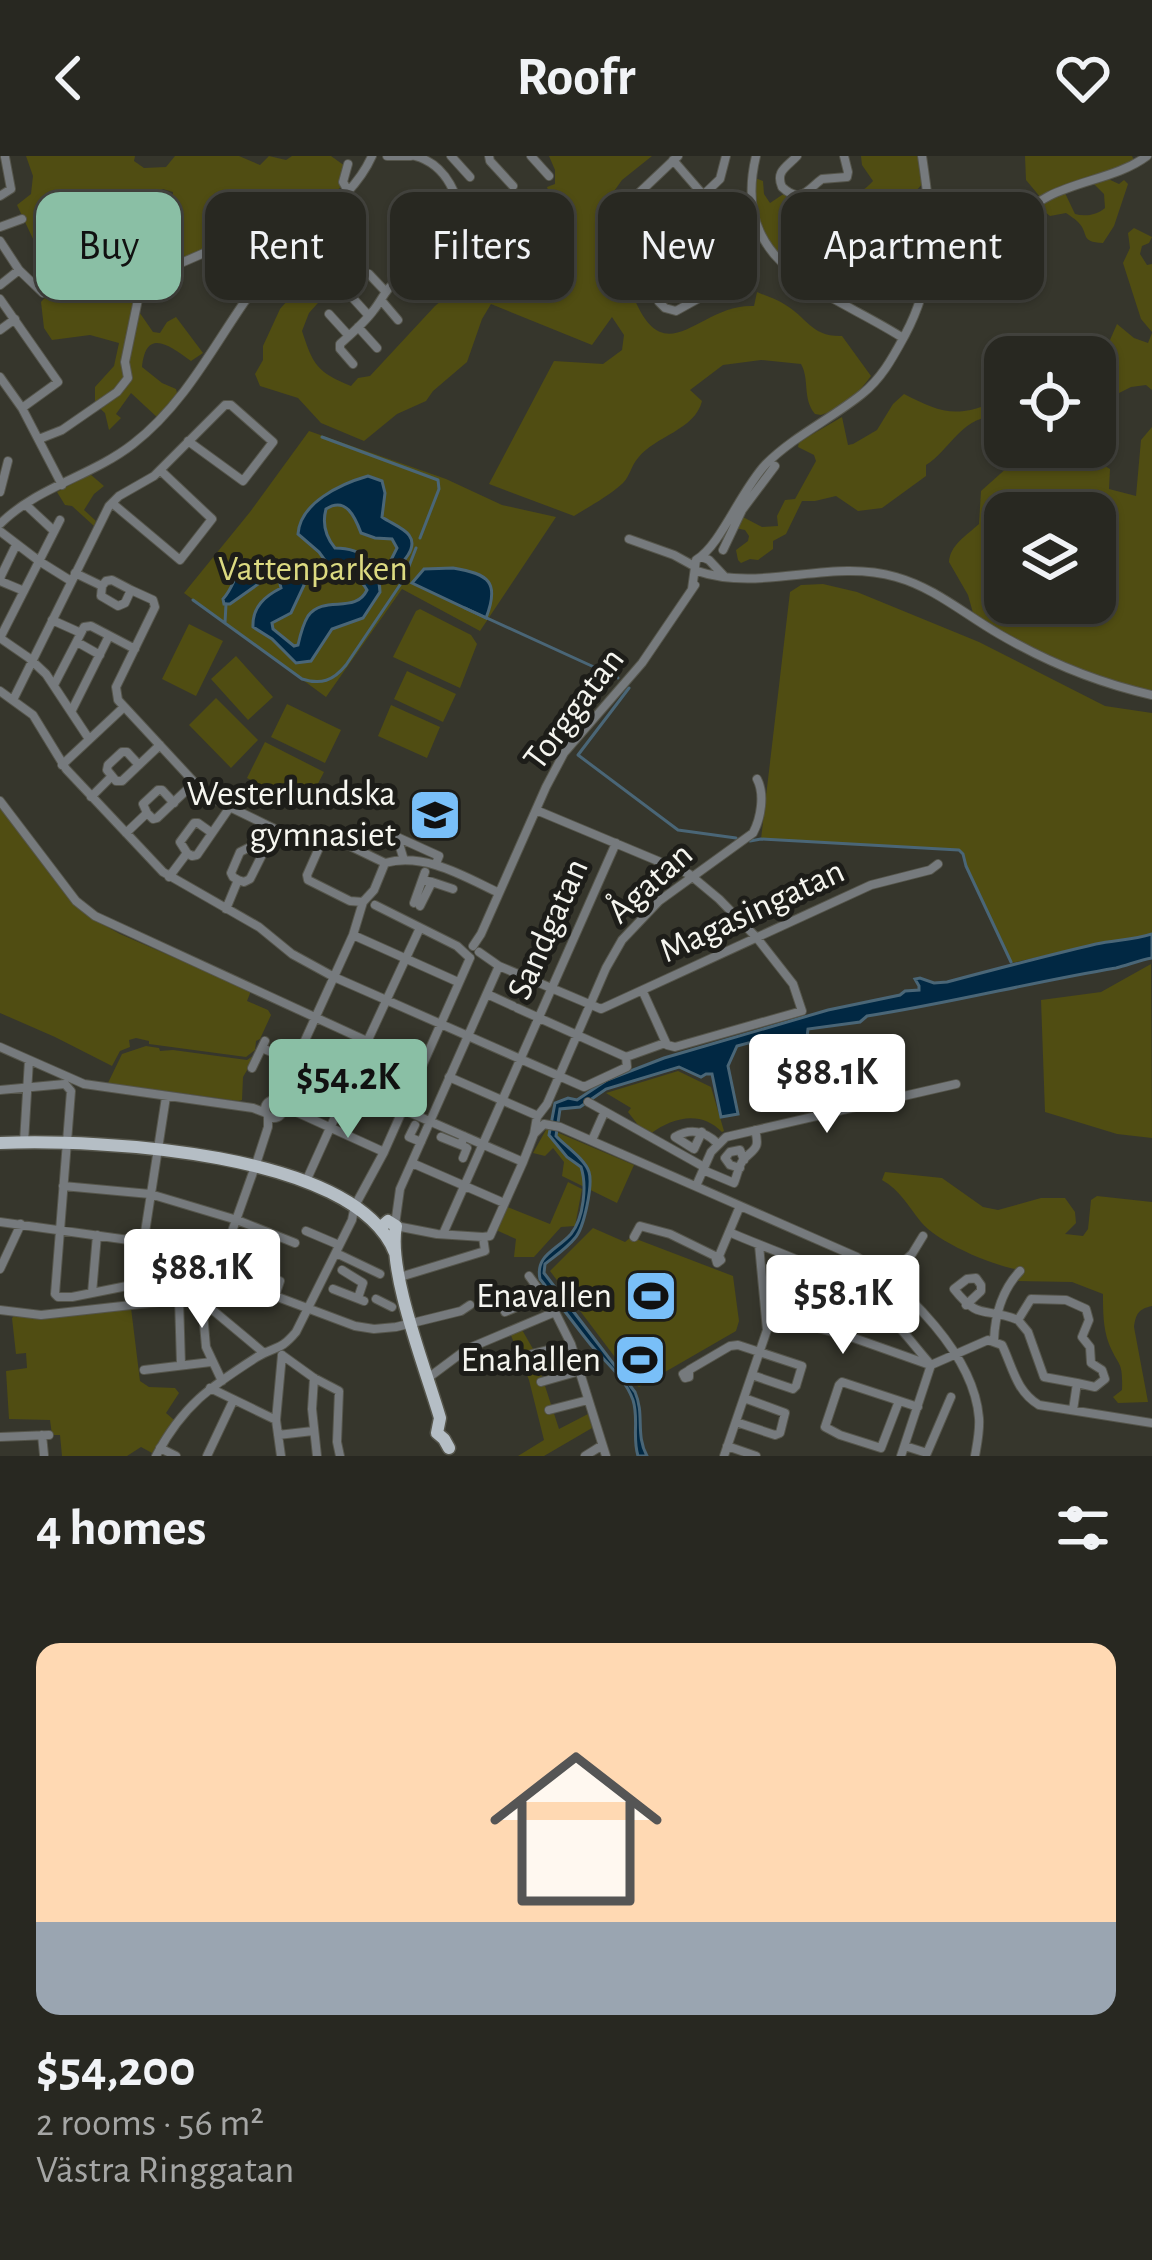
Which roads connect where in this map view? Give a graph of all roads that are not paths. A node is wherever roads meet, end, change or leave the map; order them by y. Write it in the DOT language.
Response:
graph roads {
  1 [pos="373,156"];
  2 [pos="387,156"];
  3 [pos="413,156"];
  4 [pos="452,156"];
  5 [pos="489,156"];
  6 [pos="531,156"];
  7 [pos="726,156"];
  8 [pos="756,156"];
  9 [pos="796,156"];
  10 [pos="844,156"];
  11 [pos="922,156"];
  12 [pos="1147,156"];
  13 [pos="4,157"];
  14 [pos="675,158"];
  15 [pos="348,164"];
  16 [pos="437,169"];
  17 [pos="549,176"];
  18 [pos="470,177"];
  19 [pos="513,186"];
  20 [pos="348,191"];
  21 [pos="453,192"];
  22 [pos="640,192"];
  23 [pos="702,192"];
  24 [pos="706,192"];
  25 [pos="752,192"];
  26 [pos="927,192"];
  27 [pos="0,196"];
  28 [pos="1044,200"];
  29 [pos="22,219"];
  30 [pos="757,224"];
  31 [pos="0,227"];
  32 [pos="0,241"];
  33 [pos="205,252"];
  34 [pos="19,271"];
  35 [pos="369,274"];
  36 [pos="0,284"];
  37 [pos="36,287"];
  38 [pos="390,289"];
  39 [pos="383,296"];
  40 [pos="0,298"];
  41 [pos="246,300"];
  42 [pos="355,300"];
  43 [pos="696,300"];
  44 [pos="920,300"];
  45 [pos="659,302"];
  46 [pos="329,314"];
  47 [pos="369,316"];
  48 [pos="15,319"];
  49 [pos="398,320"];
  50 [pos="358,327"];
  51 [pos="0,330"];
  52 [pos="349,336"];
  53 [pos="903,338"];
  54 [pos="377,348"];
  55 [pos="353,364"];
  56 [pos="0,377"];
  57 [pos="22,408"];
  58 [pos="39,439"];
  59 [pos="188,441"];
  60 [pos="8,461"];
  61 [pos="775,466"];
  62 [pos="160,470"];
  63 [pos="62,485"];
  64 [pos="0,492"];
  65 [pos="112,503"];
  66 [pos="25,504"];
  67 [pos="738,508"];
  68 [pos="60,520"];
  69 [pos="0,528"];
  70 [pos="55,532"];
  71 [pos="629,539"];
  72 [pos="16,544"];
  73 [pos="723,550"];
  74 [pos="39,561"];
  75 [pos="703,566"];
  76 [pos="73,577"];
  77 [pos="0,579"];
  78 [pos="103,586"];
  79 [pos="24,590"];
  80 [pos="131,590"];
  81 [pos="52,620"];
  82 [pos="109,635"];
  83 [pos="0,638"];
  84 [pos="79,638"];
  85 [pos="134,649"];
  86 [pos="100,655"];
  87 [pos="33,661"];
  88 [pos="54,685"];
  89 [pos="0,691"];
  90 [pos="1152,695"];
  91 [pos="13,700"];
  92 [pos="124,707"];
  93 [pos="71,711"];
  94 [pos="89,739"];
  95 [pos="160,745"];
  96 [pos="62,765"];
  97 [pos="139,765"];
  98 [pos="112,776"];
  99 [pos="758,779"];
  100 [pos="194,783"];
  101 [pos="91,796"];
  102 [pos="0,800"];
  103 [pos="174,803"];
  104 [pos="230,807"];
  105 [pos="536,810"];
  106 [pos="147,813"];
  107 [pos="126,833"];
  108 [pos="212,833"];
  109 [pos="616,843"];
  110 [pos="187,853"];
  111 [pos="262,855"];
  112 [pos="403,857"];
  113 [pos="437,861"];
  114 [pos="386,863"];
  115 [pos="938,864"];
  116 [pos="169,877"];
  117 [pos="692,877"];
  118 [pos="238,880"];
  119 [pos="453,889"];
  120 [pos="499,893"];
  121 [pos="417,905"];
  122 [pos="370,906"];
  123 [pos="226,909"];
  124 [pos="419,929"];
  125 [pos="353,935"];
  126 [pos="757,938"];
  127 [pos="473,952"];
  128 [pos="406,958"];
  129 [pos="499,966"];
  130 [pos="334,977"];
  131 [pos="458,982"];
  132 [pos="551,990"];
  133 [pos="643,992"];
  134 [pos="487,994"];
  135 [pos="386,1000"];
  136 [pos="322,1003"];
  137 [pos="590,1006"];
  138 [pos="301,1011"];
  139 [pos="315,1018"];
  140 [pos="538,1018"];
  141 [pos="440,1023"];
  142 [pos="578,1034"];
  143 [pos="468,1036"];
  144 [pos="367,1042"];
  145 [pos="666,1044"];
  146 [pos="0,1047"];
  147 [pos="385,1051"];
  148 [pos="520,1059"];
  149 [pos="29,1060"];
  150 [pos="295,1062"];
  151 [pos="626,1062"];
  152 [pos="421,1066"];
  153 [pos="252,1068"];
  154 [pos="559,1076"];
  155 [pos="449,1077"];
  156 [pos="336,1078"];
  157 [pos="956,1084"];
  158 [pos="350,1086"];
  159 [pos="27,1088"];
  160 [pos="0,1090"];
  161 [pos="364,1092"];
  162 [pos="166,1097"];
  163 [pos="502,1101"];
  164 [pos="588,1102"];
  165 [pos="402,1108"];
  166 [pos="276,1109"];
  167 [pos="363,1112"];
  168 [pos="604,1113"];
  169 [pos="544,1120"];
  170 [pos="430,1121"];
  171 [pos="415,1125"];
  172 [pos="330,1128"];
  173 [pos="755,1130"];
  174 [pos="702,1132"];
  175 [pos="441,1138"];
  176 [pos="592,1140"];
  177 [pos="67,1141"];
  178 [pos="462,1141"];
  179 [pos="24,1142"];
  180 [pos="421,1142"];
  181 [pos="0,1143"];
  182 [pos="717,1143"];
  183 [pos="483,1144"];
  184 [pos="158,1147"];
  185 [pos="384,1152"];
  186 [pos="464,1158"];
  187 [pos="412,1162"];
  188 [pos="523,1162"];
  189 [pos="255,1167"];
  190 [pos="704,1168"];
  191 [pos="307,1179"];
  192 [pos="63,1186"];
  193 [pos="464,1186"];
  194 [pos="696,1186"];
  195 [pos="150,1194"];
  196 [pos="504,1203"];
  197 [pos="358,1205"];
  198 [pos="740,1207"];
  199 [pos="237,1220"];
  200 [pos="0,1222"];
  201 [pos="21,1224"];
  202 [pos="392,1228"];
  203 [pos="60,1229"];
  204 [pos="307,1231"];
  205 [pos="729,1232"];
  206 [pos="443,1234"];
  207 [pos="97,1235"];
  208 [pos="923,1236"];
  209 [pos="634,1237"];
  210 [pos="483,1238"];
  211 [pos="143,1242"];
  212 [pos="295,1244"];
  213 [pos="759,1245"];
  214 [pos="338,1249"];
  215 [pos="193,1259"];
  216 [pos="140,1265"];
  217 [pos="0,1269"];
  218 [pos="220,1269"];
  219 [pos="342,1270"];
  220 [pos="1020,1270"];
  221 [pos="380,1274"];
  222 [pos="529,1276"];
  223 [pos="400,1277"];
  224 [pos="886,1277"];
  225 [pos="280,1281"];
  226 [pos="333,1289"];
  227 [pos="92,1293"];
  228 [pos="274,1296"];
  229 [pos="543,1296"];
  230 [pos="179,1299"];
  231 [pos="376,1299"];
  232 [pos="206,1305"];
  233 [pos="470,1305"];
  234 [pos="966,1305"];
  235 [pos="392,1306"];
  236 [pos="309,1309"];
  237 [pos="0,1310"];
  238 [pos="506,1312"];
  239 [pos="555,1312"];
  240 [pos="997,1313"];
  241 [pos="766,1314"];
  242 [pos="1018,1320"];
  243 [pos="412,1323"];
  244 [pos="906,1336"];
  245 [pos="994,1340"];
  246 [pos="571,1344"];
  247 [pos="284,1348"];
  248 [pos="759,1351"];
  249 [pos="898,1352"];
  250 [pos="264,1353"];
  251 [pos="954,1353"];
  252 [pos="532,1354"];
  253 [pos="211,1362"];
  254 [pos="182,1365"];
  255 [pos="931,1365"];
  256 [pos="145,1370"];
  257 [pos="580,1371"];
  258 [pos="688,1371"];
  259 [pos="752,1375"];
  260 [pos="314,1378"];
  261 [pos="428,1378"];
  262 [pos="222,1381"];
  263 [pos="541,1382"];
  264 [pos="1077,1383"];
  265 [pos="210,1388"];
  266 [pos="951,1397"];
  267 [pos="744,1398"];
  268 [pos="588,1400"];
  269 [pos="233,1401"];
  270 [pos="899,1401"];
  271 [pos="918,1407"];
  272 [pos="548,1410"];
  273 [pos="1073,1410"];
  274 [pos="276,1420"];
  275 [pos="736,1422"];
  276 [pos="1152,1423"];
  277 [pos="313,1431"];
  278 [pos="278,1435"];
  279 [pos="445,1435"];
  280 [pos="0,1437"];
  281 [pos="601,1446"];
  282 [pos="726,1451"];
  283 [pos="903,1451"];
  284 [pos="158,1452"];
  285 [pos="927,1454"];
  286 [pos="44,1455"];
  287 [pos="176,1456"];
  288 [pos="207,1456"];
  289 [pos="281,1456"];
  290 [pos="317,1456"];
  291 [pos="340,1456"];
  292 [pos="585,1456"];
  293 [pos="606,1456"];
  294 [pos="756,1456"];
  295 [pos="975,1456"];
  1 -- 20 [label="street"];
  2 -- 3 [label="street"];
  3 -- 16 [label="street"];
  4 -- 16 [label="street"];
  4 -- 18 [label="street"];
  5 -- 19 [label="street"];
  6 -- 17 [label="street"];
  7 -- 24 [label="street"];
  8 -- 25 [label="street"];
  9 -- 10 [label="street"];
  11 -- 26 [label="street"];
  12 -- 28 [label="street"];
  13 -- 27 [label="street"];
  14 -- 22 [label="street"];
  14 -- 23 [label="street"];
  15 -- 20 [label="street"];
  16 -- 21 [label="street"];
  29 -- 31 [label="street"];
  30 -- 53 [label="street"];
  32 -- 34 [label="street"];
  33 -- 58 [label="street"];
  34 -- 36 [label="street"];
  34 -- 37 [label="street"];
  35 -- 39 [label="street"];
  38 -- 39 [label="street"];
  39 -- 47 [label="street"];
  39 -- 49 [label="street"];
  40 -- 48 [label="street"];
  41 -- 63 [label="street"];
  42 -- 47 [label="street"];
  43 -- 45 [label="street"];
  44 -- 53 [label="street"];
  46 -- 52 [label="street"];
  47 -- 50 [label="street"];
  48 -- 51 [label="street"];
  48 -- 57 [label="street"];
  50 -- 52 [label="street"];
  50 -- 54 [label="street"];
  52 -- 55 [label="street"];
  53 -- 67 [label="street"];
  56 -- 57 [label="street"];
  57 -- 58 [label="street"];
  58 -- 63 [label="street"];
  59 -- 59 [label="street"];
  59 -- 62 [label="street"];
  60 -- 64 [label="street"];
  61 -- 67 [label="street"];
  62 -- 65 [label="street"];
  62 -- 65 [label="street"];
  63 -- 66 [label="street"];
  65 -- 76 [label="street"];
  66 -- 69 [label="street"];
  66 -- 70 [label="street"];
  67 -- 73 [label="street"];
  67 -- 75 [label="street, Torggatan"];
  68 -- 70 [label="street"];
  69 -- 72 [label="street"];
  70 -- 74 [label="street"];
  71 -- 75 [label="street"];
  72 -- 74 [label="street"];
  72 -- 77 [label="street"];
  74 -- 76 [label="street"];
  74 -- 79 [label="street"];
  75 -- 90 [label="street"];
  75 -- 105 [label="street, Torggatan"];
  76 -- 78 [label="street"];
  76 -- 81 [label="street"];
  77 -- 79 [label="street"];
  78 -- 80 [label="street"];
  78 -- 80 [label="street"];
  79 -- 83 [label="street"];
  80 -- 85 [label="street"];
  81 -- 84 [label="street"];
  81 -- 87 [label="street"];
  82 -- 84 [label="street"];
  82 -- 85 [label="street"];
  82 -- 86 [label="street"];
  83 -- 87 [label="street"];
  84 -- 86 [label="street"];
  84 -- 88 [label="street"];
  85 -- 92 [label="street"];
  86 -- 93 [label="street"];
  87 -- 88 [label="street"];
  87 -- 91 [label="street"];
  88 -- 93 [label="street"];
  89 -- 91 [label="street"];
  91 -- 96 [label="street"];
  92 -- 94 [label="street"];
  92 -- 95 [label="street"];
  93 -- 94 [label="street"];
  94 -- 96 [label="street"];
  95 -- 97 [label="street"];
  95 -- 100 [label="street"];
  96 -- 101 [label="street"];
  97 -- 98 [label="street"];
  97 -- 98 [label="street"];
  98 -- 101 [label="street"];
  99 -- 117 [label="street, Ågatan"];
  100 -- 103 [label="street"];
  100 -- 104 [label="street"];
  101 -- 107 [label="street"];
  102 -- 138 [label="street"];
  103 -- 106 [label="street"];
  103 -- 106 [label="street"];
  104 -- 108 [label="street"];
  104 -- 111 [label="street"];
  105 -- 109 [label="street"];
  105 -- 120 [label="street, Torggatan"];
  106 -- 107 [label="street"];
  107 -- 116 [label="street"];
  108 -- 110 [label="street"];
  108 -- 110 [label="street"];
  109 -- 117 [label="street"];
  109 -- 132 [label="street, Sandgatan"];
  110 -- 116 [label="street"];
  111 -- 118 [label="street"];
  111 -- 118 [label="street"];
  112 -- 113 [label="street"];
  114 -- 120 [label="street"];
  114 -- 122 [label="street"];
  114 -- 122 [label="street"];
  115 -- 126 [label="street, Magasingatan"];
  116 -- 123 [label="street"];
  117 -- 126 [label="street"];
  117 -- 137 [label="street, Ågatan"];
  118 -- 123 [label="street"];
  119 -- 121 [label="street"];
  120 -- 127 [label="street, Torggatan"];
  122 -- 124 [label="street"];
  122 -- 125 [label="street"];
  123 -- 130 [label="street"];
  124 -- 127 [label="street"];
  124 -- 128 [label="street"];
  125 -- 128 [label="street"];
  125 -- 130 [label="street"];
  126 -- 133 [label="street, Magasingatan"];
  126 -- 145 [label="street"];
  127 -- 129 [label="street"];
  127 -- 131 [label="street, Torggatan"];
  128 -- 131 [label="street"];
  128 -- 135 [label="street"];
  129 -- 132 [label="street"];
  129 -- 134 [label="street"];
  130 -- 135 [label="street"];
  130 -- 136 [label="street"];
  131 -- 141 [label="street, Torggatan"];
  132 -- 137 [label="street"];
  132 -- 140 [label="street, Sandgatan"];
  133 -- 137 [label="street, Magasingatan"];
  133 -- 145 [label="street"];
  134 -- 140 [label="street"];
  134 -- 143 [label="street"];
  135 -- 141 [label="street"];
  135 -- 144 [label="street"];
  136 -- 138 [label="street"];
  136 -- 139 [label="street"];
  137 -- 142 [label="street, Ågatan"];
  138 -- 139 [label="street"];
  139 -- 144 [label="street"];
  139 -- 150 [label="street"];
  140 -- 142 [label="street"];
  140 -- 148 [label="street, Sandgatan"];
  141 -- 143 [label="street"];
  141 -- 152 [label="street, Torggatan"];
  142 -- 151 [label="street"];
  142 -- 154 [label="street, Ågatan"];
  143 -- 148 [label="street"];
  143 -- 155 [label="street"];
  144 -- 147 [label="street"];
  145 -- 151 [label="street"];
  146 -- 149 [label="street"];
  147 -- 152 [label="street"];
  147 -- 156 [label="street"];
  148 -- 154 [label="street"];
  148 -- 163 [label="street, Sandgatan"];
  149 -- 159 [label="street"];
  149 -- 162 [label="street"];
  150 -- 153 [label="street"];
  150 -- 156 [label="street"];
  150 -- 166 [label="street"];
  151 -- 154 [label="street"];
  152 -- 165 [label="street, Torggatan"];
  154 -- 169 [label="street, Ågatan"];
  155 -- 163 [label="street"];
  155 -- 170 [label="street"];
  156 -- 158 [label="street"];
  157 -- 173 [label="street"];
  158 -- 161 [label="street"];
  158 -- 172 [label="street"];
  159 -- 160 [label="street"];
  159 -- 177 [label="street"];
  159 -- 179 [label="street"];
  161 -- 165 [label="street"];
  161 -- 167 [label="street"];
  162 -- 166 [label="street"];
  162 -- 184 [label="street"];
  163 -- 169 [label="street"];
  163 -- 183 [label="street, Sandgatan"];
  164 -- 168 [label="street"];
  165 -- 170 [label="street"];
  165 -- 185 [label="street, Torggatan"];
  166 -- 172 [label="street"];
  166 -- 189 [label="street"];
  168 -- 176 [label="street"];
  168 -- 190 [label="street"];
  169 -- 176 [label="street"];
  169 -- 188 [label="street, Ågatan"];
  170 -- 178 [label="street"];
  170 -- 180 [label="street"];
  171 -- 180 [label="street"];
  172 -- 185 [label="street"];
  172 -- 191 [label="street"];
  173 -- 182 [label="street"];
  173 -- 190 [label="street"];
  174 -- 182 [label="street"];
  175 -- 178 [label="street"];
  176 -- 194 [label="street"];
  177 -- 179 [label="main road"];
  177 -- 184 [label="main road"];
  177 -- 192 [label="street"];
  178 -- 183 [label="street"];
  178 -- 186 [label="street"];
  179 -- 181 [label="main road"];
  180 -- 187 [label="street"];
  182 -- 190 [label="street"];
  183 -- 188 [label="street"];
  183 -- 193 [label="street, Sandgatan"];
  184 -- 189 [label="main road"];
  184 -- 195 [label="street"];
  185 -- 197 [label="street, Torggatan"];
  187 -- 193 [label="street"];
  187 -- 202 [label="street"];
  188 -- 196 [label="street, Ågatan"];
  189 -- 197 [label="main road"];
  189 -- 199 [label="street"];
  190 -- 194 [label="street"];
  192 -- 195 [label="street"];
  192 -- 203 [label="street"];
  193 -- 196 [label="street"];
  193 -- 206 [label="street, Sandgatan"];
  194 -- 198 [label="street"];
  195 -- 199 [label="street"];
  195 -- 211 [label="street"];
  196 -- 210 [label="street, Ågatan"];
  197 -- 202 [label="main road"];
  197 -- 214 [label="street, Torggatan"];
  198 -- 205 [label="street"];
  198 -- 224 [label="street"];
  199 -- 212 [label="street"];
  199 -- 218 [label="street"];
  200 -- 201 [label="street"];
  201 -- 203 [label="street"];
  201 -- 217 [label="street"];
  202 -- 206 [label="street"];
  202 -- 223 [label="main road"];
  203 -- 207 [label="street"];
  203 -- 227 [label="street"];
  204 -- 214 [label="street"];
  205 -- 209 [label="street"];
  205 -- 213 [label="street"];
  206 -- 210 [label="street"];
  207 -- 211 [label="street"];
  207 -- 227 [label="street"];
  208 -- 224 [label="street"];
  210 -- 223 [label="street"];
  211 -- 215 [label="street"];
  211 -- 216 [label="street"];
  213 -- 241 [label="street"];
  213 -- 244 [label="street"];
  214 -- 221 [label="street"];
  214 -- 236 [label="street, Torggatan"];
  215 -- 216 [label="street"];
  215 -- 218 [label="street"];
  216 -- 227 [label="street"];
  218 -- 228 [label="street"];
  218 -- 232 [label="street"];
  219 -- 226 [label="street"];
  220 -- 240 [label="street"];
  222 -- 229 [label="street"];
  223 -- 243 [label="main road"];
  224 -- 251 [label="street"];
  225 -- 228 [label="street"];
  228 -- 236 [label="street"];
  229 -- 238 [label="street"];
  229 -- 239 [label="street"];
  230 -- 232 [label="street"];
  230 -- 237 [label="street"];
  230 -- 254 [label="street"];
  231 -- 235 [label="street"];
  232 -- 250 [label="street"];
  232 -- 253 [label="street"];
  233 -- 243 [label="street"];
  234 -- 240 [label="street"];
  236 -- 243 [label="street"];
  236 -- 247 [label="street, Torggatan"];
  239 -- 246 [label="street"];
  239 -- 261 [label="street"];
  240 -- 242 [label="street"];
  240 -- 245 [label="street"];
  241 -- 248 [label="street"];
  241 -- 249 [label="street"];
  242 -- 264 [label="street"];
  242 -- 264 [label="street"];
  243 -- 261 [label="main road"];
  244 -- 249 [label="street"];
  244 -- 255 [label="street"];
  245 -- 251 [label="street"];
  245 -- 273 [label="street"];
  246 -- 252 [label="street"];
  246 -- 257 [label="street"];
  247 -- 250 [label="street"];
  247 -- 260 [label="street"];
  247 -- 274 [label="street"];
  248 -- 258 [label="street"];
  248 -- 259 [label="street"];
  248 -- 259 [label="street"];
  249 -- 255 [label="street"];
  250 -- 262 [label="street"];
  251 -- 255 [label="street"];
  251 -- 295 [label="street"];
  253 -- 254 [label="street"];
  253 -- 262 [label="street"];
  254 -- 256 [label="street"];
  255 -- 271 [label="street"];
  257 -- 263 [label="street"];
  257 -- 268 [label="street"];
  259 -- 267 [label="street"];
  260 -- 277 [label="street"];
  260 -- 291 [label="street"];
  261 -- 279 [label="main road"];
  262 -- 265 [label="street"];
  264 -- 273 [label="street"];
  265 -- 269 [label="street"];
  265 -- 284 [label="street"];
  266 -- 285 [label="street"];
  267 -- 275 [label="street"];
  267 -- 275 [label="street"];
  268 -- 272 [label="street"];
  268 -- 281 [label="street"];
  269 -- 274 [label="street"];
  269 -- 288 [label="street"];
  270 -- 270 [label="street"];
  270 -- 271 [label="street"];
  271 -- 283 [label="street"];
  273 -- 276 [label="street"];
  274 -- 278 [label="street"];
  275 -- 282 [label="street"];
  277 -- 278 [label="street"];
  277 -- 290 [label="street"];
  278 -- 289 [label="street"];
  280 -- 286 [label="street"];
  281 -- 292 [label="street"];
  281 -- 293 [label="street"];
  282 -- 294 [label="street"];
  283 -- 285 [label="street"];
  284 -- 287 [label="street"];
}
